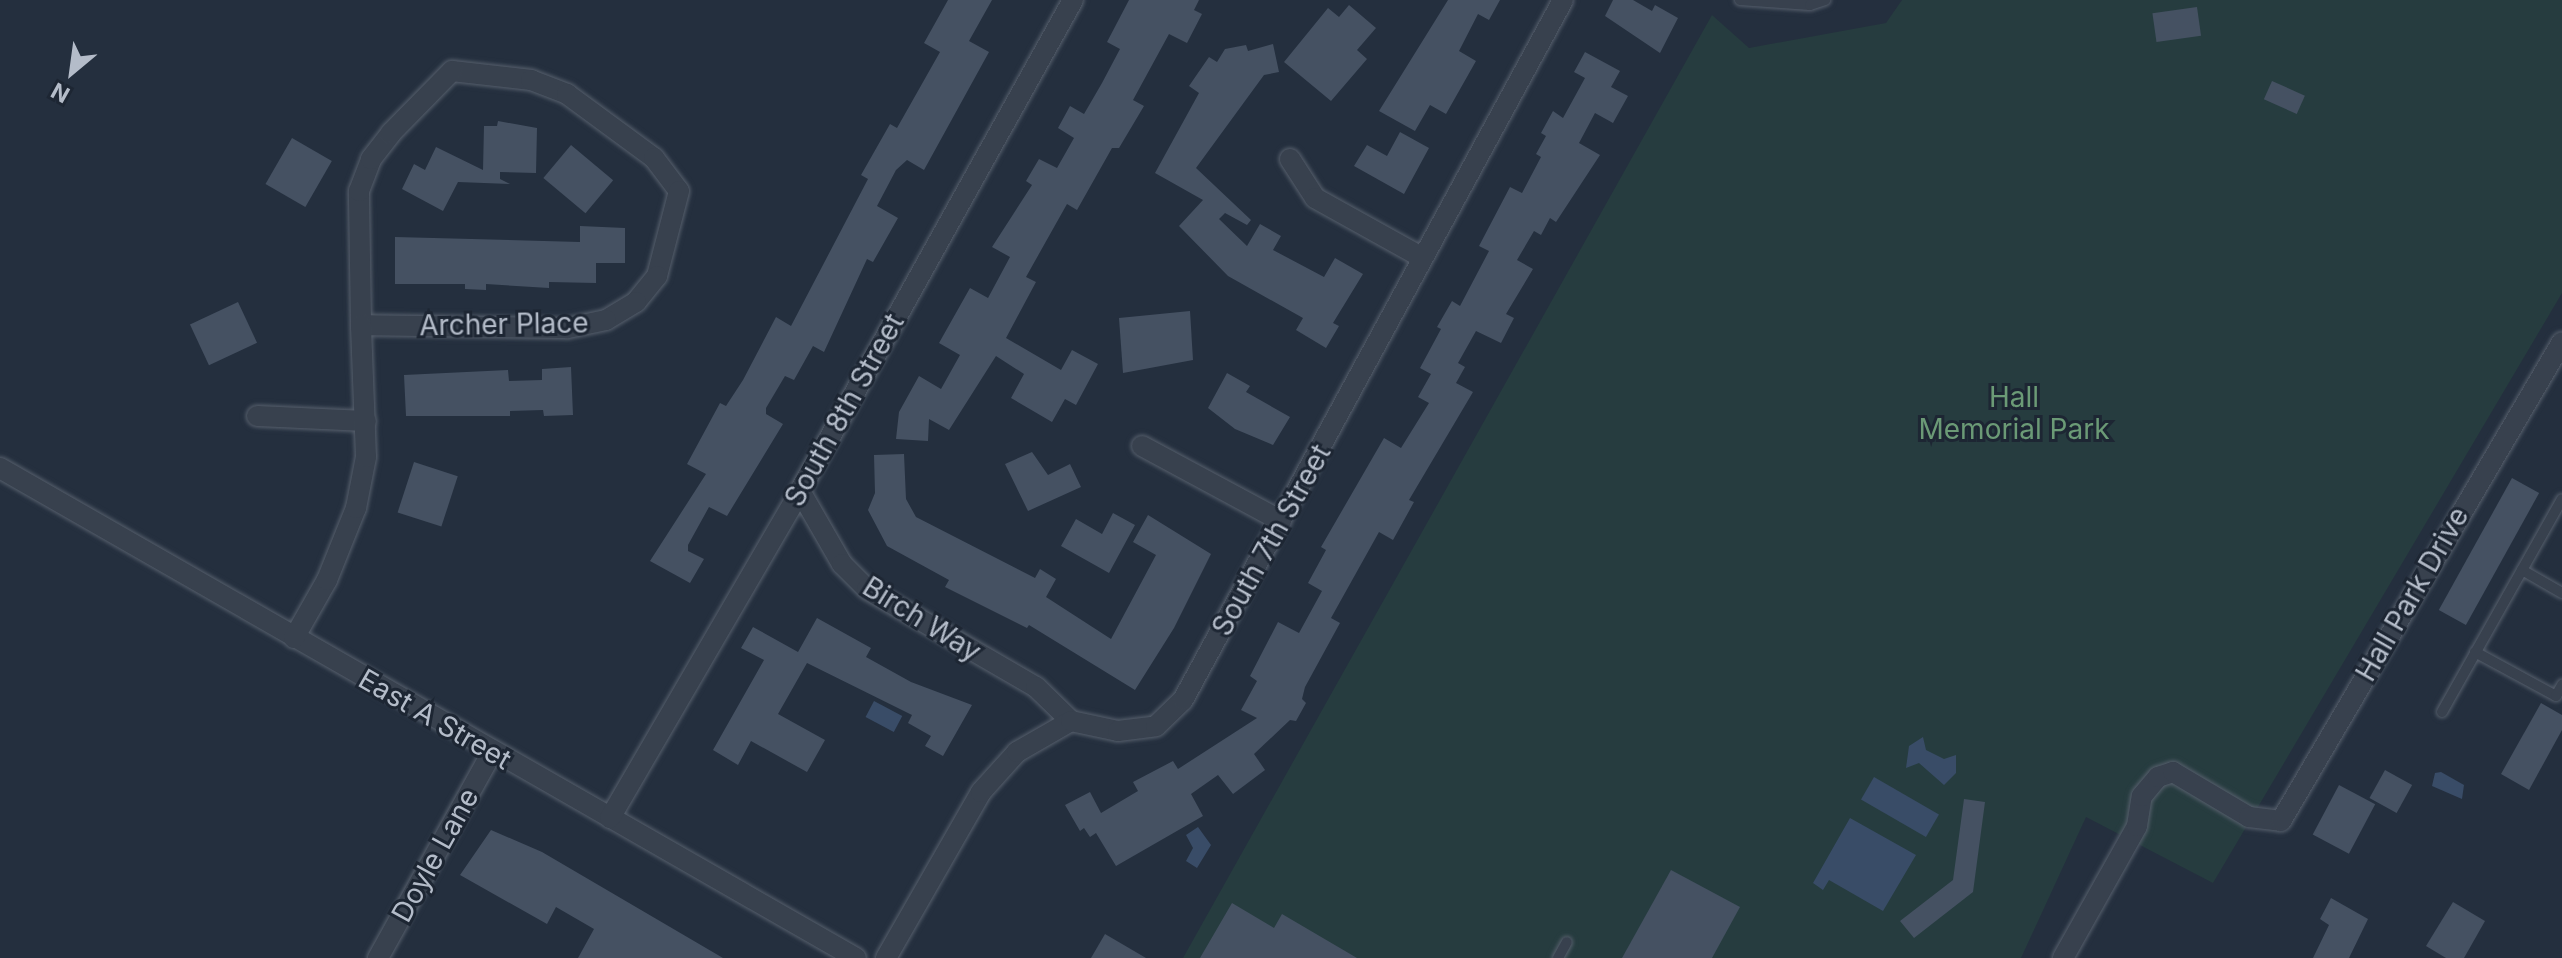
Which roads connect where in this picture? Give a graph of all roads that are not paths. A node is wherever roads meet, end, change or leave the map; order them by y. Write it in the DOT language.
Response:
graph roads {
  1 [pos="1073,0"];
  2 [pos="1563,0"];
  3 [pos="1740,0"];
  4 [pos="1825,0"];
  5 [pos="1290,159"];
  6 [pos="1421,257"];
  7 [pos="361,325"];
  8 [pos="2561,340"];
  9 [pos="257,416"];
  10 [pos="366,421"];
  11 [pos="1142,446"];
  12 [pos="7,472"];
  13 [pos="800,491"];
  14 [pos="2562,499"];
  15 [pos="1281,521"];
  16 [pos="2522,570"];
  17 [pos="2562,593"];
  18 [pos="294,638"];
  19 [pos="2475,652"];
  20 [pos="2562,685"];
  21 [pos="2442,712"];
  22 [pos="1071,721"];
  23 [pos="492,752"];
  24 [pos="610,818"];
  25 [pos="1567,942"];
  26 [pos="378,958"];
  27 [pos="856,958"];
  28 [pos="886,958"];
  29 [pos="1558,958"];
  30 [pos="2063,958"];
  1 -- 13 [label="street, South 8th Street"];
  2 -- 6 [label="street, South 7th Street"];
  3 -- 4 [label="lane"];
  5 -- 6 [label="street"];
  6 -- 15 [label="street, South 7th Street"];
  7 -- 7 [label="street, Archer Place"];
  7 -- 10 [label="street, Archer Place"];
  8 -- 30 [label="street, Hall Park Drive"];
  9 -- 10 [label="street"];
  10 -- 18 [label="street, Archer Place"];
  11 -- 15 [label="street"];
  12 -- 18 [label="street, East A Street"];
  13 -- 22 [label="street, Birch Way"];
  13 -- 24 [label="street, South 8th Street"];
  14 -- 16 [label="lane"];
  15 -- 22 [label="street, South 7th Street"];
  16 -- 17 [label="lane"];
  16 -- 19 [label="lane"];
  18 -- 23 [label="street, East A Street"];
  19 -- 20 [label="lane"];
  19 -- 21 [label="lane"];
  22 -- 28 [label="street"];
  23 -- 24 [label="street, East A Street"];
  23 -- 26 [label="street, Doyle Lane"];
  24 -- 27 [label="street, East A Street"];
  25 -- 29 [label="lane"];
}
